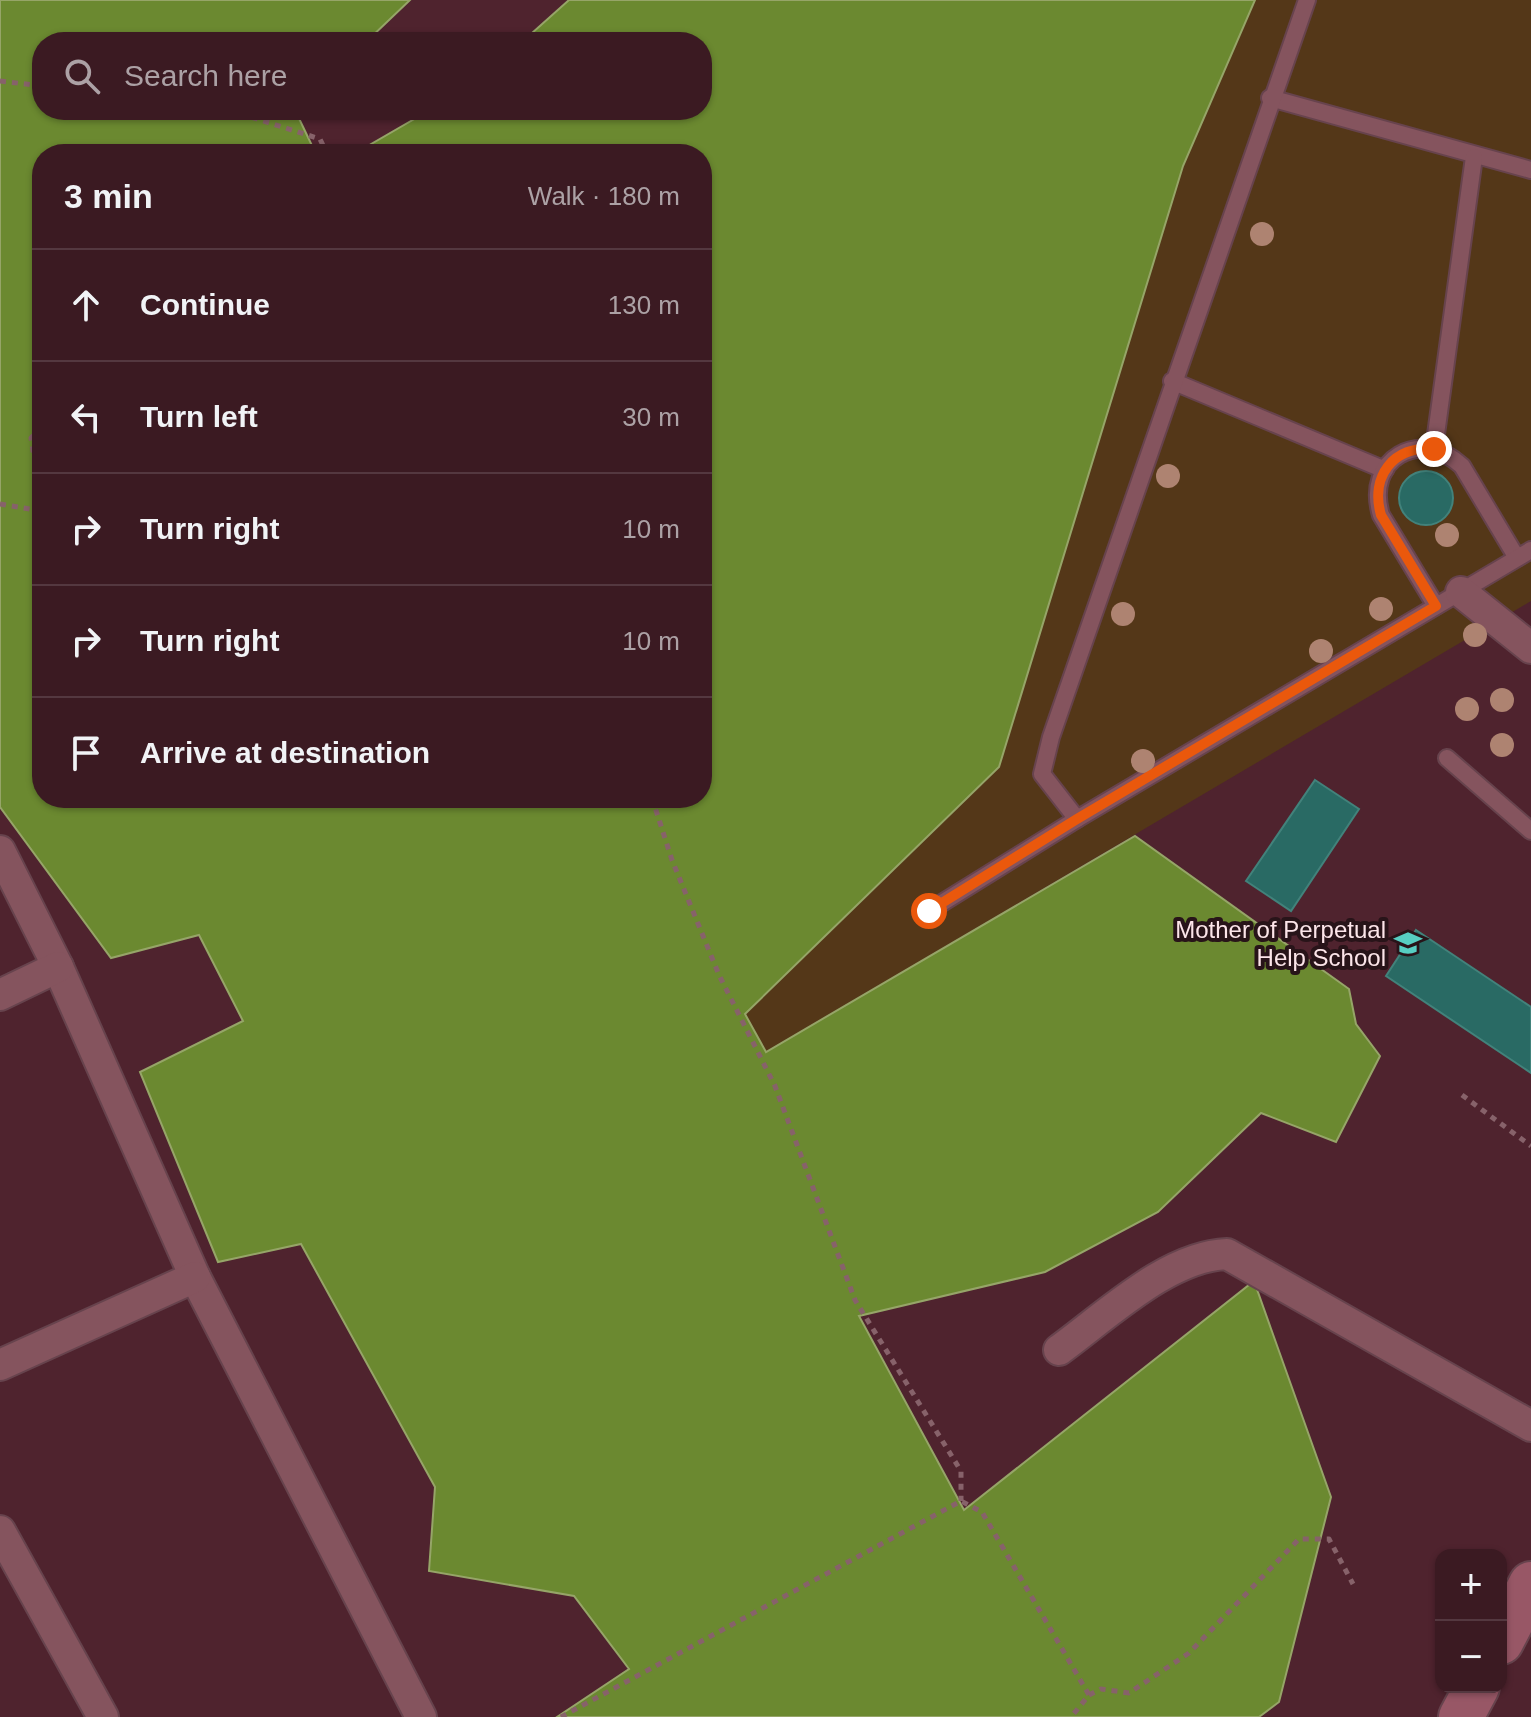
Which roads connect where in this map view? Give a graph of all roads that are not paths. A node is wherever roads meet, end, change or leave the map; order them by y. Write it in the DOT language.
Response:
graph roads {
  1 [pos="1307,0"];
  2 [pos="1270,98"];
  3 [pos="1474,157"];
  4 [pos="1531,170"];
  5 [pos="1172,381"];
  6 [pos="1434,449"];
  7 [pos="1385,470"];
  8 [pos="1524,554"];
  9 [pos="1448,599"];
  10 [pos="1531,648"];
  11 [pos="1447,758"];
  12 [pos="1077,819"];
  13 [pos="1531,831"];
  14 [pos="0,851"];
  15 [pos="929,911"];
  16 [pos="58,967"];
  17 [pos="0,995"];
  18 [pos="195,1277"];
  19 [pos="1059,1350"];
  20 [pos="0,1365"];
  21 [pos="1531,1426"];
  22 [pos="0,1531"];
  23 [pos="1531,1584"];
  24 [pos="1507,1630"];
  25 [pos="1474,1693"];
  26 [pos="103,1717"];
  27 [pos="421,1717"];
  28 [pos="1461,1717"];
  1 -- 2 [label="lane"];
  2 -- 3 [label="lane"];
  2 -- 5 [label="lane"];
  3 -- 4 [label="lane"];
  3 -- 6 [label="lane"];
  5 -- 7 [label="lane"];
  5 -- 12 [label="lane"];
  6 -- 7 [label="lane"];
  6 -- 8 [label="lane"];
  7 -- 9 [label="lane"];
  8 -- 9 [label="lane"];
  9 -- 10 [label="street"];
  9 -- 12 [label="lane"];
  11 -- 13 [label="lane"];
  12 -- 15 [label="lane"];
  14 -- 16 [label="street"];
  16 -- 17 [label="street"];
  16 -- 18 [label="street"];
  18 -- 20 [label="street"];
  18 -- 27 [label="street"];
  19 -- 21 [label="street"];
  22 -- 26 [label="street"];
  23 -- 24 [label="main road"];
  25 -- 28 [label="main road"];
}
